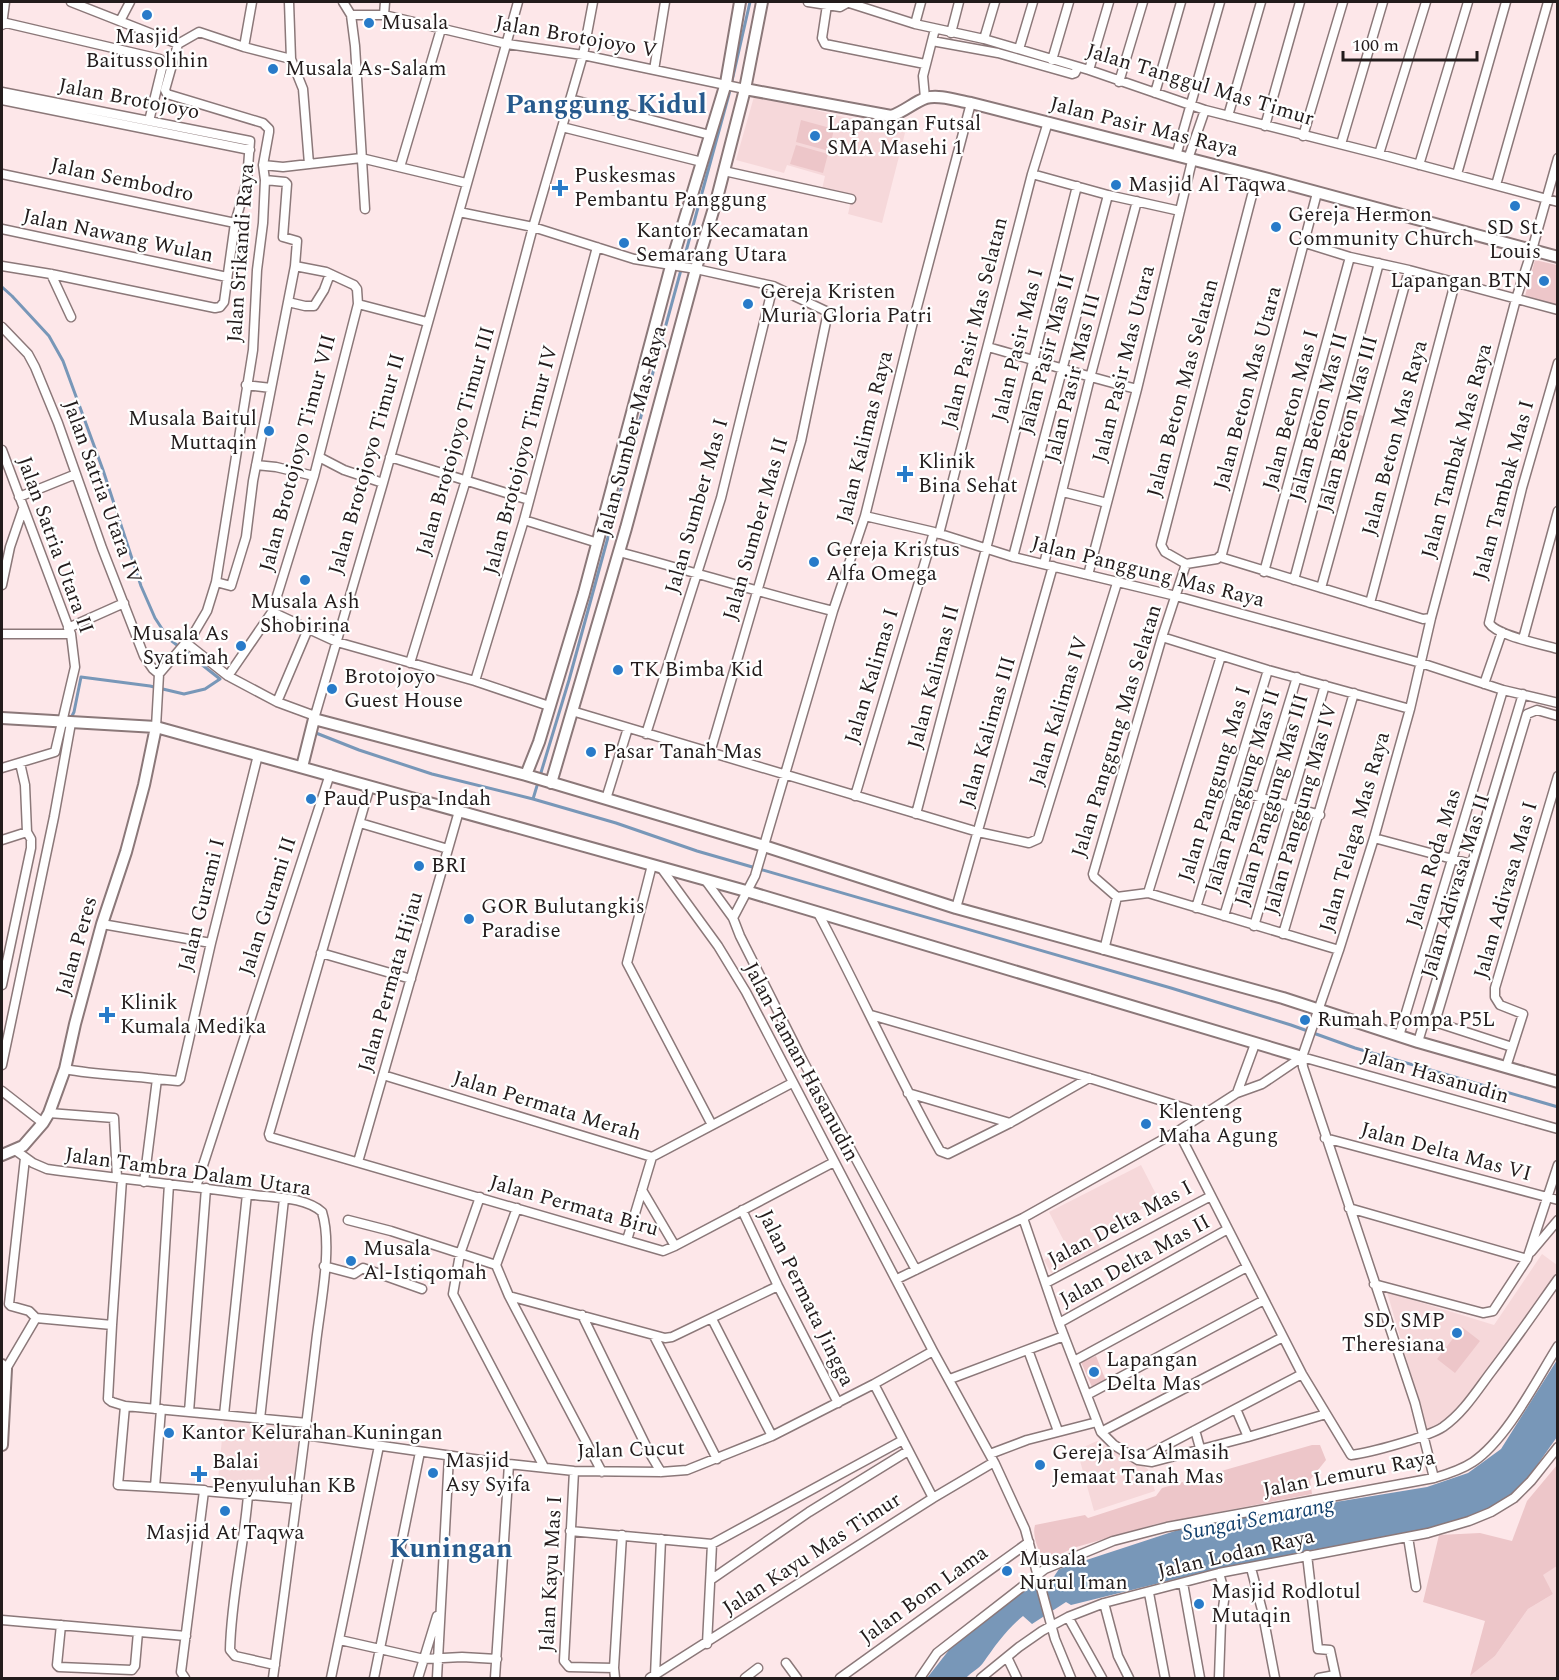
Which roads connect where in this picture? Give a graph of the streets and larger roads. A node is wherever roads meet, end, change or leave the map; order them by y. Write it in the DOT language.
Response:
graph roads {
  1 [pos="5,2"];
  2 [pos="71,2"];
  3 [pos="130,2"];
  4 [pos="252,2"];
  5 [pos="289,2"];
  6 [pos="343,2"];
  7 [pos="385,2"];
  8 [pos="518,2"];
  9 [pos="593,2"];
  10 [pos="664,2"];
  11 [pos="740,2"];
  12 [pos="762,2"];
  13 [pos="808,2"];
  14 [pos="848,2"];
  15 [pos="921,2"];
  16 [pos="959,2"];
  17 [pos="995,2"];
  18 [pos="1033,2"];
  19 [pos="1069,2"];
  20 [pos="1108,2"];
  21 [pos="1143,2"];
  22 [pos="1181,2"];
  23 [pos="1220,2"];
  24 [pos="1261,2"];
  25 [pos="1300,2"];
  26 [pos="1343,2"];
  27 [pos="1383,2"];
  28 [pos="1426,2"];
  29 [pos="1468,2"];
  30 [pos="1506,2"];
  31 [pos="1548,2"];
  32 [pos="81,3"];
  33 [pos="827,5"];
  34 [pos="879,6"];
  35 [pos="351,15"];
  36 [pos="384,15"];
  37 [pos="120,21"];
  38 [pos="2,24"];
  39 [pos="915,24"];
  40 [pos="441,28"];
  41 [pos="935,29"];
  42 [pos="951,33"];
  43 [pos="984,39"];
  44 [pos="932,41"];
  45 [pos="178,44"];
  46 [pos="507,44"];
  47 [pos="244,47"];
  48 [pos="999,49"];
  49 [pos="1019,50"];
  50 [pos="583,55"];
  51 [pos="291,59"];
  52 [pos="1052,60"];
  53 [pos="925,64"];
  54 [pos="1078,67"];
  55 [pos="654,70"];
  56 [pos="1089,70"];
  57 [pos="1119,82"];
  58 [pos="727,83"];
  59 [pos="742,88"];
  60 [pos="2,92"];
  61 [pos="1155,93"];
  62 [pos="925,98"];
  63 [pos="570,99"];
  64 [pos="2,100"];
  65 [pos="971,103"];
  66 [pos="1190,105"];
  67 [pos="1205,110"];
  68 [pos="1228,116"];
  69 [pos="149,121"];
  70 [pos="1048,122"];
  71 [pos="1265,126"];
  72 [pos="562,127"];
  73 [pos="710,135"];
  74 [pos="1303,136"];
  75 [pos="1341,144"];
  76 [pos="250,145"];
  77 [pos="1379,154"];
  78 [pos="1176,156"];
  79 [pos="361,158"];
  80 [pos="1557,158"];
  81 [pos="1190,160"];
  82 [pos="702,162"];
  83 [pos="309,164"];
  84 [pos="263,165"];
  85 [pos="1419,165"];
  86 [pos="400,167"];
  87 [pos="724,171"];
  88 [pos="2,174"];
  89 [pos="1032,174"];
  90 [pos="1457,174"];
  91 [pos="1257,176"];
  92 [pos="265,180"];
  93 [pos="466,183"];
  94 [pos="1496,185"];
  95 [pos="1077,186"];
  96 [pos="1317,193"];
  97 [pos="1108,195"];
  98 [pos="1545,198"];
  99 [pos="851,200"];
  100 [pos="1137,201"];
  101 [pos="1557,202"];
  102 [pos="365,209"];
  103 [pos="1180,211"];
  104 [pos="459,212"];
  105 [pos="235,223"];
  106 [pos="533,227"];
  107 [pos="2,229"];
  108 [pos="1305,243"];
  109 [pos="597,247"];
  110 [pos="1532,250"];
  111 [pos="1350,257"];
  112 [pos="1557,257"];
  113 [pos="1379,263"];
  114 [pos="672,265"];
  115 [pos="2,266"];
  116 [pos="295,266"];
  117 [pos="694,269"];
  118 [pos="1409,270"];
  119 [pos="51,274"];
  120 [pos="330,274"];
  121 [pos="227,277"];
  122 [pos="1455,282"];
  123 [pos="773,286"];
  124 [pos="1516,298"];
  125 [pos="288,302"];
  126 [pos="358,304"];
  127 [pos="1557,309"];
  128 [pos="71,317"];
  129 [pos="427,322"];
  130 [pos="2,328"];
  131 [pos="988,347"];
  132 [pos="1033,360"];
  133 [pos="1557,363"];
  134 [pos="1062,368"];
  135 [pos="1090,378"];
  136 [pos="246,384"];
  137 [pos="271,388"];
  138 [pos="1137,389"];
  139 [pos="2,450"];
  140 [pos="319,457"];
  141 [pos="390,457"];
  142 [pos="256,465"];
  143 [pos="76,474"];
  144 [pos="314,476"];
  145 [pos="466,480"];
  146 [pos="383,483"];
  147 [pos="1063,492"];
  148 [pos="19,497"];
  149 [pos="529,500"];
  150 [pos="1107,503"];
  151 [pos="23,509"];
  152 [pos="1557,511"];
  153 [pos="865,516"];
  154 [pos="524,520"];
  155 [pos="937,533"];
  156 [pos="598,543"];
  157 [pos="986,549"];
  158 [pos="619,552"];
  159 [pos="1013,557"];
  160 [pos="1220,557"];
  161 [pos="1186,564"];
  162 [pos="1049,565"];
  163 [pos="1264,572"];
  164 [pos="698,573"];
  165 [pos="1088,575"];
  166 [pos="1294,580"];
  167 [pos="216,582"];
  168 [pos="1118,583"];
  169 [pos="2,585"];
  170 [pos="1321,588"];
  171 [pos="756,592"];
  172 [pos="1176,596"];
  173 [pos="124,603"];
  174 [pos="1370,603"];
  175 [pos="833,611"];
  176 [pos="272,612"];
  177 [pos="1431,618"];
  178 [pos="308,628"];
  179 [pos="70,631"];
  180 [pos="1502,632"];
  181 [pos="2,634"];
  182 [pos="1162,637"];
  183 [pos="1523,639"];
  184 [pos="337,642"];
  185 [pos="182,646"];
  186 [pos="1557,649"];
  187 [pos="1221,656"];
  188 [pos="410,663"];
  189 [pos="1421,663"];
  190 [pos="1268,670"];
  191 [pos="158,676"];
  192 [pos="228,676"];
  193 [pos="1297,677"];
  194 [pos="475,681"];
  195 [pos="1484,684"];
  196 [pos="1325,685"];
  197 [pos="1503,690"];
  198 [pos="1354,693"];
  199 [pos="1523,694"];
  200 [pos="277,702"];
  201 [pos="1557,703"];
  202 [pos="549,706"];
  203 [pos="1410,709"];
  204 [pos="572,711"];
  205 [pos="1557,716"];
  206 [pos="2,718"];
  207 [pos="65,721"];
  208 [pos="314,721"];
  209 [pos="156,727"];
  210 [pos="628,728"];
  211 [pos="646,734"];
  212 [pos="710,753"];
  213 [pos="258,755"];
  214 [pos="20,763"];
  215 [pos="302,767"];
  216 [pos="2,768"];
  217 [pos="330,774"];
  218 [pos="527,775"];
  219 [pos="785,776"];
  220 [pos="1557,776"];
  221 [pos="550,783"];
  222 [pos="370,786"];
  223 [pos="1232,789"];
  224 [pos="855,796"];
  225 [pos="1260,798"];
  226 [pos="606,799"];
  227 [pos="1289,806"];
  228 [pos="459,811"];
  229 [pos="916,814"];
  230 [pos="1320,814"];
  231 [pos="360,823"];
  232 [pos="27,832"];
  233 [pos="978,832"];
  234 [pos="1374,838"];
  235 [pos="2,840"];
  236 [pos="448,849"];
  237 [pos="762,851"];
  238 [pos="1452,860"];
  239 [pos="1471,864"];
  240 [pos="657,867"];
  241 [pos="706,881"];
  242 [pos="746,891"];
  243 [pos="1148,892"];
  244 [pos="1117,897"];
  245 [pos="956,908"];
  246 [pos="1196,908"];
  247 [pos="818,913"];
  248 [pos="1224,916"];
  249 [pos="733,918"];
  250 [pos="102,924"];
  251 [pos="1254,926"];
  252 [pos="1283,934"];
  253 [pos="211,943"];
  254 [pos="1104,950"];
  255 [pos="1339,950"];
  256 [pos="321,953"];
  257 [pos="411,979"];
  258 [pos="2,985"];
  259 [pos="1318,1013"];
  260 [pos="871,1015"];
  261 [pos="1400,1036"];
  262 [pos="1418,1042"];
  263 [pos="1255,1044"];
  264 [pos="1512,1047"];
  265 [pos="1302,1060"];
  266 [pos="2,1065"];
  267 [pos="1506,1067"];
  268 [pos="65,1069"];
  269 [pos="383,1075"];
  270 [pos="1089,1078"];
  271 [pos="157,1079"];
  272 [pos="1557,1082"];
  273 [pos="792,1083"];
  274 [pos="2,1091"];
  275 [pos="908,1093"];
  276 [pos="1237,1093"];
  277 [pos="1198,1117"];
  278 [pos="46,1118"];
  279 [pos="1010,1124"];
  280 [pos="712,1125"];
  281 [pos="1557,1129"];
  282 [pos="1178,1131"];
  283 [pos="1325,1138"];
  284 [pos="15,1150"];
  285 [pos="2,1155"];
  286 [pos="652,1157"];
  287 [pos="25,1158"];
  288 [pos="358,1162"];
  289 [pos="834,1162"];
  290 [pos="1557,1165"];
  291 [pos="120,1178"];
  292 [pos="144,1182"];
  293 [pos="169,1184"];
  294 [pos="196,1186"];
  295 [pos="206,1188"];
  296 [pos="642,1190"];
  297 [pos="247,1194"];
  298 [pos="1211,1196"];
  299 [pos="480,1197"];
  300 [pos="1548,1197"];
  301 [pos="284,1199"];
  302 [pos="1557,1200"];
  303 [pos="517,1208"];
  304 [pos="1349,1208"];
  305 [pos="742,1209"];
  306 [pos="1023,1218"];
  307 [pos="348,1220"];
  308 [pos="1557,1220"];
  309 [pos="1228,1230"];
  310 [pos="627,1240"];
  311 [pos="675,1246"];
  312 [pos="460,1254"];
  313 [pos="1527,1258"];
  314 [pos="324,1266"];
  315 [pos="496,1266"];
  316 [pos="1247,1267"];
  317 [pos="916,1270"];
  318 [pos="1557,1279"];
  319 [pos="897,1280"];
  320 [pos="1046,1283"];
  321 [pos="1374,1284"];
  322 [pos="778,1286"];
  323 [pos="422,1290"];
  324 [pos="509,1296"];
  325 [pos="1264,1300"];
  326 [pos="582,1315"];
  327 [pos="36,1318"];
  328 [pos="712,1319"];
  329 [pos="1059,1323"];
  330 [pos="112,1324"];
  331 [pos="654,1336"];
  332 [pos="1064,1336"];
  333 [pos="1283,1337"];
  334 [pos="1557,1346"];
  335 [pos="1028,1350"];
  336 [pos="933,1351"];
  337 [pos="1074,1361"];
  338 [pos="4,1367"];
  339 [pos="1302,1374"];
  340 [pos="950,1380"];
  341 [pos="874,1384"];
  342 [pos="1087,1395"];
  343 [pos="838,1403"];
  344 [pos="125,1406"];
  345 [pos="1236,1408"];
  346 [pos="158,1409"];
  347 [pos="189,1412"];
  348 [pos="1326,1414"];
  349 [pos="224,1415"];
  350 [pos="260,1419"];
  351 [pos="1097,1422"];
  352 [pos="307,1424"];
  353 [pos="1195,1430"];
  354 [pos="1058,1431"];
  355 [pos="1101,1432"];
  356 [pos="305,1435"];
  357 [pos="1424,1435"];
  358 [pos="772,1436"];
  359 [pos="1248,1437"];
  360 [pos="903,1440"];
  361 [pos="2,1442"];
  362 [pos="379,1446"];
  363 [pos="1557,1446"];
  364 [pos="1200,1448"];
  365 [pos="908,1451"];
  366 [pos="420,1452"];
  367 [pos="449,1456"];
  368 [pos="992,1458"];
  369 [pos="717,1459"];
  370 [pos="1138,1460"];
  371 [pos="509,1464"];
  372 [pos="544,1467"];
  373 [pos="574,1471"];
  374 [pos="602,1472"];
  375 [pos="661,1472"];
  376 [pos="1434,1478"];
  377 [pos="155,1487"];
  378 [pos="204,1490"];
  379 [pos="248,1495"];
  380 [pos="933,1498"];
  381 [pos="297,1499"];
  382 [pos="570,1531"];
  383 [pos="622,1535"];
  384 [pos="1408,1537"];
  385 [pos="661,1539"];
  386 [pos="1029,1542"];
  387 [pos="712,1544"];
  388 [pos="1307,1555"];
  389 [pos="1251,1568"];
  390 [pos="1219,1573"];
  391 [pos="1038,1576"];
  392 [pos="712,1579"];
  393 [pos="1184,1583"];
  394 [pos="1416,1587"];
  395 [pos="1149,1593"];
  396 [pos="441,1602"];
  397 [pos="1104,1603"];
  398 [pos="1068,1617"];
  399 [pos="2,1620"];
  400 [pos="1051,1623"];
  401 [pos="61,1625"];
  402 [pos="138,1632"];
  403 [pos="186,1636"];
  404 [pos="340,1640"];
  405 [pos="707,1644"];
  406 [pos="379,1649"];
  407 [pos="1007,1657"];
  408 [pos="438,1658"];
  409 [pos="424,1659"];
  410 [pos="497,1659"];
  411 [pos="786,1663"];
  412 [pos="275,1665"];
  413 [pos="614,1668"];
  414 [pos="758,1668"];
  415 [pos="652,1677"];
  416 [pos="1335,1677"];
  417 [pos="185,1678"];
  418 [pos="273,1678"];
  419 [pos="331,1678"];
  420 [pos="374,1678"];
  421 [pos="418,1678"];
  422 [pos="437,1678"];
  423 [pos="495,1678"];
  424 [pos="615,1678"];
  425 [pos="745,1678"];
  426 [pos="796,1678"];
  427 [pos="840,1678"];
  428 [pos="920,1678"];
  429 [pos="981,1678"];
  430 [pos="1017,1678"];
  431 [pos="1071,1678"];
  432 [pos="1102,1678"];
  433 [pos="1129,1678"];
  434 [pos="1165,1678"];
  435 [pos="1200,1678"];
  436 [pos="1220,1678"];
  437 [pos="1275,1678"];
  438 [pos="1319,1678"];
  1 -- 38 [label="street"];
  2 -- 32 [label="street"];
  3 -- 37 [label="street"];
  4 -- 47 [label="street"];
  5 -- 51 [label="street"];
  6 -- 35 [label="street"];
  7 -- 36 [label="street"];
  8 -- 46 [label="street, Jalan Brotojoyo Timur II"];
  9 -- 50 [label="street, Jalan Brotojoyo Timur III"];
  10 -- 55 [label="street"];
  11 -- 58 [label="street, Jalan Sumber Mas Raya"];
  12 -- 59 [label="street, Jalan Sumber Mas Raya"];
  13 -- 33 [label="street"];
  14 -- 33 [label="street"];
  14 -- 34 [label="street, Jalan Tanggul Mas Timur"];
  15 -- 39 [label="street"];
  16 -- 42 [label="street"];
  17 -- 43 [label="street"];
  18 -- 49 [label="street"];
  19 -- 52 [label="street"];
  20 -- 56 [label="street"];
  21 -- 57 [label="street"];
  22 -- 61 [label="street"];
  23 -- 66 [label="street"];
  24 -- 68 [label="street"];
  25 -- 71 [label="street"];
  26 -- 74 [label="street"];
  27 -- 75 [label="street"];
  28 -- 77 [label="street"];
  29 -- 85 [label="street"];
  30 -- 90 [label="street"];
  31 -- 94 [label="street"];
  32 -- 37 [label="street"];
  33 -- 53 [label="street"];
  34 -- 39 [label="street, Jalan Tanggul Mas Timur"];
  35 -- 36 [label="street, Jalan Brotojoyo V"];
  35 -- 79 [label="street"];
  36 -- 40 [label="street, Jalan Brotojoyo V"];
  37 -- 45 [label="street"];
  38 -- 69 [label="street"];
  39 -- 41 [label="street, Jalan Tanggul Mas Timur"];
  40 -- 46 [label="street, Jalan Brotojoyo V"];
  40 -- 86 [label="street"];
  41 -- 42 [label="street, Jalan Tanggul Mas Timur"];
  41 -- 44 [label="street"];
  42 -- 43 [label="street, Jalan Tanggul Mas Timur"];
  43 -- 48 [label="street, Jalan Tanggul Mas Timur"];
  44 -- 48 [label="street"];
  44 -- 53 [label="street"];
  45 -- 47 [label="street"];
  45 -- 84 [label="street, Jalan Srikandi Raya"];
  46 -- 50 [label="street, Jalan Brotojoyo V"];
  46 -- 93 [label="street, Jalan Brotojoyo Timur II"];
  47 -- 51 [label="street"];
  48 -- 49 [label="street, Jalan Tanggul Mas Timur"];
  48 -- 54 [label="street"];
  49 -- 52 [label="street, Jalan Tanggul Mas Timur"];
  50 -- 55 [label="street, Jalan Brotojoyo V"];
  50 -- 63 [label="street, Jalan Brotojoyo Timur III"];
  51 -- 83 [label="street"];
  52 -- 54 [label="street, Jalan Tanggul Mas Timur"];
  53 -- 62 [label="street"];
  54 -- 56 [label="street, Jalan Tanggul Mas Timur"];
  55 -- 58 [label="street, Jalan Brotojoyo V"];
  56 -- 57 [label="street, Jalan Tanggul Mas Timur"];
  57 -- 61 [label="street, Jalan Tanggul Mas Timur"];
  58 -- 59 [label="street, Jalan Brotojoyo V"];
  58 -- 73 [label="street, Jalan Sumber Mas Raya"];
  59 -- 62 [label="street"];
  59 -- 87 [label="street, Jalan Sumber Mas Raya"];
  60 -- 69 [label="street, Jalan Brotojoyo"];
  61 -- 66 [label="street, Jalan Tanggul Mas Timur"];
  62 -- 65 [label="street, Jalan Pasir Mas Raya"];
  63 -- 72 [label="street, Jalan Brotojoyo Timur III"];
  63 -- 73 [label="street"];
  64 -- 76 [label="street, Jalan Brotojoyo"];
  65 -- 70 [label="street, Jalan Pasir Mas Raya"];
  65 -- 153 [label="street, Jalan Kalimas Raya"];
  66 -- 67 [label="street, Jalan Tanggul Mas Timur"];
  66 -- 78 [label="street"];
  67 -- 68 [label="street, Jalan Tanggul Mas Timur"];
  67 -- 81 [label="street, Jalan Pasir Mas Utara"];
  68 -- 71 [label="street, Jalan Tanggul Mas Timur"];
  69 -- 76 [label="street, Jalan Brotojoyo"];
  70 -- 78 [label="street, Jalan Pasir Mas Raya"];
  70 -- 89 [label="street, Jalan Pasir Mas Selatan"];
  71 -- 74 [label="street, Jalan Tanggul Mas Timur"];
  72 -- 82 [label="street"];
  72 -- 106 [label="street, Jalan Brotojoyo Timur III"];
  73 -- 82 [label="street, Jalan Sumber Mas Raya"];
  74 -- 75 [label="street, Jalan Tanggul Mas Timur"];
  75 -- 77 [label="street, Jalan Tanggul Mas Timur"];
  76 -- 105 [label="street"];
  77 -- 85 [label="street, Jalan Tanggul Mas Timur"];
  78 -- 81 [label="street, Jalan Pasir Mas Raya"];
  79 -- 83 [label="street"];
  79 -- 86 [label="street"];
  79 -- 102 [label="street"];
  80 -- 98 [label="street, Jalan Tambak Mas Raya"];
  81 -- 91 [label="street, Jalan Pasir Mas Raya"];
  81 -- 103 [label="street, Jalan Pasir Mas Utara"];
  82 -- 114 [label="street, Jalan Sumber Mas Raya"];
  83 -- 84 [label="street"];
  84 -- 92 [label="street, Jalan Srikandi Raya"];
  85 -- 90 [label="street, Jalan Tanggul Mas Timur"];
  86 -- 93 [label="street"];
  87 -- 99 [label="street"];
  87 -- 117 [label="street, Jalan Sumber Mas Raya"];
  88 -- 105 [label="street, Jalan Sembodro"];
  89 -- 95 [label="street"];
  89 -- 131 [label="street, Jalan Pasir Mas Selatan"];
  90 -- 94 [label="street, Jalan Tanggul Mas Timur"];
  91 -- 96 [label="street, Jalan Pasir Mas Raya"];
  91 -- 161 [label="street, Jalan Beton Mas Selatan"];
  92 -- 116 [label="street"];
  92 -- 136 [label="street, Jalan Srikandi Raya"];
  93 -- 104 [label="street, Jalan Brotojoyo Timur II"];
  94 -- 98 [label="street, Jalan Tanggul Mas Timur"];
  95 -- 97 [label="street"];
  95 -- 132 [label="street, Jalan Pasir Mas I"];
  96 -- 108 [label="street, Jalan Beton Mas Utara"];
  96 -- 110 [label="street, Jalan Pasir Mas Raya"];
  97 -- 100 [label="street"];
  97 -- 134 [label="street, Jalan Pasir Mas II"];
  98 -- 101 [label="street, Jalan Tanggul Mas Timur"];
  98 -- 110 [label="street, Jalan Tambak Mas Raya"];
  100 -- 103 [label="street"];
  100 -- 135 [label="street, Jalan Pasir Mas III"];
  103 -- 138 [label="street, Jalan Pasir Mas Utara"];
  104 -- 106 [label="street"];
  104 -- 129 [label="street, Jalan Brotojoyo Timur II"];
  105 -- 121 [label="street"];
  106 -- 109 [label="street"];
  106 -- 145 [label="street, Jalan Brotojoyo Timur III"];
  107 -- 121 [label="street, Jalan Nawang Wulan"];
  108 -- 111 [label="street"];
  108 -- 160 [label="street, Jalan Beton Mas Utara"];
  109 -- 114 [label="street"];
  109 -- 149 [label="street, Jalan Brotojoyo Timur IV"];
  110 -- 112 [label="street, Jalan Pasir Mas Raya"];
  110 -- 124 [label="street, Jalan Tambak Mas Raya"];
  111 -- 113 [label="street"];
  111 -- 163 [label="street, Jalan Beton Mas I"];
  113 -- 118 [label="street"];
  113 -- 166 [label="street, Jalan Beton Mas II"];
  114 -- 117 [label="street"];
  114 -- 156 [label="street, Jalan Sumber Mas Raya"];
  115 -- 119 [label="street"];
  116 -- 120 [label="street"];
  116 -- 125 [label="street"];
  117 -- 123 [label="street"];
  117 -- 158 [label="street, Jalan Sumber Mas Raya"];
  118 -- 122 [label="street"];
  118 -- 170 [label="street, Jalan Beton Mas III"];
  119 -- 121 [label="street"];
  119 -- 128 [label="street"];
  120 -- 125 [label="street"];
  120 -- 126 [label="street"];
  122 -- 124 [label="street"];
  122 -- 174 [label="street, Jalan Beton Mas Raya"];
  123 -- 164 [label="street, Jalan Sumber Mas I"];
  123 -- 171 [label="street, Jalan Sumber Mas II"];
  124 -- 127 [label="street"];
  124 -- 177 [label="street, Jalan Tambak Mas Raya"];
  125 -- 137 [label="street"];
  126 -- 129 [label="street"];
  126 -- 140 [label="street, Jalan Brotojoyo Timur VII"];
  129 -- 141 [label="street, Jalan Brotojoyo Timur II"];
  130 -- 143 [label="street, Jalan Satria Utara IV"];
  131 -- 132 [label="street"];
  131 -- 155 [label="street, Jalan Pasir Mas Selatan"];
  132 -- 134 [label="street"];
  132 -- 157 [label="street, Jalan Pasir Mas I"];
  133 -- 180 [label="street, Jalan Tambak Mas I"];
  134 -- 135 [label="street"];
  134 -- 159 [label="street, Jalan Pasir Mas II"];
  135 -- 138 [label="street"];
  135 -- 147 [label="street, Jalan Pasir Mas III"];
  136 -- 137 [label="street"];
  136 -- 167 [label="street, Jalan Srikandi Raya"];
  137 -- 142 [label="street"];
  138 -- 150 [label="street, Jalan Pasir Mas Utara"];
  139 -- 148 [label="street, Jalan Satria Utara II"];
  140 -- 144 [label="street, Jalan Brotojoyo Timur VII"];
  140 -- 146 [label="street"];
  141 -- 145 [label="street"];
  141 -- 146 [label="street, Jalan Brotojoyo Timur II"];
  142 -- 144 [label="street"];
  142 -- 167 [label="street"];
  143 -- 148 [label="street"];
  143 -- 173 [label="street, Jalan Satria Utara IV"];
  144 -- 176 [label="street, Jalan Brotojoyo Timur VII"];
  145 -- 149 [label="street"];
  145 -- 188 [label="street, Jalan Brotojoyo Timur III"];
  146 -- 184 [label="street, Jalan Brotojoyo Timur II"];
  147 -- 150 [label="street"];
  147 -- 162 [label="street, Jalan Pasir Mas III"];
  148 -- 151 [label="street, Jalan Satria Utara II"];
  149 -- 154 [label="street, Jalan Brotojoyo Timur IV"];
  150 -- 165 [label="street, Jalan Pasir Mas Utara"];
  151 -- 169 [label="street"];
  151 -- 179 [label="street, Jalan Satria Utara II"];
  152 -- 183 [label="street"];
  153 -- 155 [label="street, Jalan Panggung Mas Raya"];
  153 -- 175 [label="street, Jalan Kalimas Raya"];
  154 -- 156 [label="street"];
  154 -- 194 [label="street, Jalan Brotojoyo Timur IV"];
  155 -- 157 [label="street, Jalan Panggung Mas Raya"];
  155 -- 224 [label="street, Jalan Kalimas I"];
  156 -- 202 [label="street, Jalan Sumber Mas Raya"];
  157 -- 159 [label="street, Jalan Panggung Mas Raya"];
  157 -- 229 [label="street, Jalan Kalimas II"];
  158 -- 164 [label="street"];
  158 -- 204 [label="street, Jalan Sumber Mas Raya"];
  159 -- 162 [label="street, Jalan Panggung Mas Raya"];
  160 -- 161 [label="street"];
  160 -- 163 [label="street"];
  161 -- 172 [label="street"];
  162 -- 165 [label="street, Jalan Panggung Mas Raya"];
  162 -- 233 [label="street, Jalan Kalimas III"];
  163 -- 166 [label="street"];
  164 -- 171 [label="street"];
  164 -- 211 [label="street, Jalan Sumber Mas I"];
  165 -- 168 [label="street, Jalan Panggung Mas Raya"];
  166 -- 170 [label="street"];
  167 -- 185 [label="street, Jalan Srikandi Raya"];
  168 -- 172 [label="street, Jalan Panggung Mas Raya"];
  168 -- 233 [label="street, Jalan Kalimas IV"];
  170 -- 174 [label="street"];
  171 -- 175 [label="street"];
  171 -- 212 [label="street, Jalan Sumber Mas II"];
  172 -- 182 [label="street, Jalan Panggung Mas Selatan"];
  172 -- 189 [label="street, Jalan Panggung Mas Raya"];
  173 -- 179 [label="street"];
  173 -- 191 [label="street, Jalan Satria Utara IV"];
  174 -- 177 [label="street"];
  175 -- 219 [label="street, Jalan Kalimas Raya"];
  176 -- 178 [label="street"];
  176 -- 192 [label="street, Jalan Brotojoyo Timur VII"];
  177 -- 189 [label="street, Jalan Tambak Mas Raya"];
  178 -- 184 [label="street"];
  178 -- 200 [label="street"];
  179 -- 181 [label="street"];
  179 -- 207 [label="street, Jalan Satria Utara II"];
  180 -- 183 [label="street"];
  180 -- 195 [label="street"];
  182 -- 187 [label="street"];
  182 -- 244 [label="street, Jalan Panggung Mas Selatan"];
  183 -- 186 [label="street"];
  184 -- 188 [label="street"];
  184 -- 208 [label="street, Jalan Brotojoyo Timur II"];
  185 -- 191 [label="street, Jalan Srikandi Raya"];
  185 -- 192 [label="street"];
  187 -- 190 [label="street"];
  187 -- 243 [label="street"];
  188 -- 194 [label="street"];
  189 -- 195 [label="street, Jalan Panggung Mas Raya"];
  189 -- 203 [label="street, Jalan Telaga Mas Raya"];
  190 -- 193 [label="street"];
  190 -- 223 [label="street, Jalan Panggung Mas I"];
  191 -- 209 [label="street"];
  192 -- 200 [label="street"];
  193 -- 196 [label="street"];
  193 -- 225 [label="street, Jalan Panggung Mas II"];
  194 -- 202 [label="street"];
  195 -- 197 [label="street, Jalan Panggung Mas Raya"];
  196 -- 198 [label="street"];
  196 -- 227 [label="street, Jalan Panggung Mas III"];
  197 -- 199 [label="street, Jalan Panggung Mas Raya"];
  197 -- 238 [label="street, Jalan Roda Mas"];
  198 -- 203 [label="street"];
  198 -- 230 [label="street, Jalan Panggung Mas IV"];
  199 -- 201 [label="street, Jalan Panggung Mas Raya"];
  199 -- 239 [label="street, Jalan Roda Mas"];
  200 -- 208 [label="street"];
  202 -- 218 [label="street, Jalan Sumber Mas Raya"];
  203 -- 234 [label="street, Jalan Telaga Mas Raya"];
  204 -- 210 [label="street"];
  204 -- 221 [label="street, Jalan Sumber Mas Raya"];
  205 -- 264 [label="street, Jalan Adivasa Mas II"];
  206 -- 207 [label="street"];
  207 -- 209 [label="street"];
  207 -- 214 [label="street"];
  207 -- 266 [label="street"];
  208 -- 215 [label="street"];
  208 -- 218 [label="street"];
  209 -- 213 [label="street"];
  209 -- 250 [label="street, Jalan Peres"];
  210 -- 211 [label="street"];
  210 -- 226 [label="street"];
  211 -- 212 [label="street"];
  212 -- 219 [label="street"];
  213 -- 215 [label="street"];
  213 -- 253 [label="street, Jalan Gurami I"];
  214 -- 216 [label="street"];
  214 -- 232 [label="street"];
  215 -- 217 [label="street"];
  217 -- 222 [label="street"];
  217 -- 294 [label="street, Jalan Gurami II"];
  218 -- 221 [label="street"];
  219 -- 224 [label="street"];
  219 -- 237 [label="street, Jalan Kalimas Raya"];
  220 -- 264 [label="street, Jalan Adivasa Mas I"];
  221 -- 226 [label="street"];
  222 -- 228 [label="street"];
  222 -- 231 [label="street"];
  223 -- 225 [label="street"];
  223 -- 246 [label="street, Jalan Panggung Mas I"];
  224 -- 229 [label="street"];
  225 -- 227 [label="street"];
  225 -- 248 [label="street, Jalan Panggung Mas II"];
  226 -- 237 [label="street"];
  227 -- 230 [label="street"];
  227 -- 251 [label="street, Jalan Panggung Mas III"];
  228 -- 236 [label="street, Jalan Permata Hijau"];
  228 -- 240 [label="street"];
  229 -- 233 [label="street"];
  230 -- 252 [label="street, Jalan Panggung Mas IV"];
  231 -- 236 [label="street"];
  231 -- 256 [label="street"];
  232 -- 235 [label="street"];
  232 -- 258 [label="street"];
  233 -- 245 [label="street, Jalan Kalimas III"];
  234 -- 238 [label="street"];
  234 -- 255 [label="street, Jalan Telaga Mas Raya"];
  236 -- 257 [label="street, Jalan Permata Hijau"];
  237 -- 242 [label="street, Jalan Kalimas Raya"];
  237 -- 245 [label="street"];
  238 -- 239 [label="street"];
  238 -- 261 [label="street, Jalan Roda Mas"];
  239 -- 262 [label="street, Jalan Roda Mas"];
  240 -- 241 [label="street"];
  240 -- 273 [label="street, Jalan Taman Hasanudin"];
  240 -- 280 [label="street"];
  241 -- 242 [label="street"];
  241 -- 249 [label="street, Jalan Taman Hasanudin"];
  242 -- 247 [label="street"];
  242 -- 249 [label="street, Jalan Kalimas Raya"];
  243 -- 244 [label="street"];
  243 -- 246 [label="street"];
  244 -- 254 [label="street"];
  245 -- 254 [label="street"];
  246 -- 248 [label="street"];
  247 -- 260 [label="street"];
  247 -- 263 [label="street"];
  248 -- 251 [label="street"];
  249 -- 317 [label="street, Jalan Taman Hasanudin"];
  250 -- 253 [label="street"];
  250 -- 268 [label="street, Jalan Peres"];
  251 -- 252 [label="street"];
  252 -- 255 [label="street"];
  253 -- 271 [label="street, Jalan Gurami I"];
  254 -- 259 [label="street"];
  255 -- 259 [label="street, Jalan Telaga Mas Raya"];
  256 -- 257 [label="street"];
  256 -- 288 [label="street, Jalan Permata Biru"];
  257 -- 269 [label="street, Jalan Permata Hijau"];
  259 -- 261 [label="street"];
  259 -- 265 [label="street, Jalan Telaga Mas Raya"];
  260 -- 270 [label="street"];
  260 -- 275 [label="street"];
  261 -- 262 [label="street"];
  262 -- 267 [label="street"];
  263 -- 265 [label="street"];
  263 -- 276 [label="street"];
  264 -- 267 [label="street, Jalan Adivasa Mas I"];
  265 -- 276 [label="street"];
  265 -- 281 [label="street, Jalan Hasanudin"];
  265 -- 283 [label="street"];
  267 -- 272 [label="street"];
  268 -- 271 [label="street"];
  268 -- 278 [label="street, Jalan Peres"];
  269 -- 286 [label="street, Jalan Permata Merah"];
  269 -- 288 [label="street, Jalan Permata Hijau"];
  270 -- 277 [label="street"];
  270 -- 279 [label="street"];
  271 -- 292 [label="street"];
  273 -- 280 [label="street, Jalan Permata Merah"];
  273 -- 289 [label="street, Jalan Taman Hasanudin"];
  274 -- 278 [label="street"];
  275 -- 279 [label="street"];
  275 -- 279 [label="street"];
  276 -- 277 [label="street"];
  277 -- 282 [label="street"];
  278 -- 284 [label="street, Jalan Peres"];
  278 -- 291 [label="street"];
  280 -- 286 [label="street, Jalan Permata Merah"];
  282 -- 298 [label="street"];
  282 -- 306 [label="street"];
  283 -- 300 [label="street, Jalan Delta Mas VI"];
  283 -- 304 [label="street"];
  284 -- 285 [label="street, Jalan Peres"];
  284 -- 287 [label="street, Jalan Tambra Dalam Utara"];
  286 -- 296 [label="street"];
  287 -- 291 [label="street, Jalan Tambra Dalam Utara"];
  287 -- 327 [label="street"];
  288 -- 299 [label="street, Jalan Permata Biru"];
  289 -- 305 [label="street, Jalan Permata Biru"];
  289 -- 319 [label="street, Jalan Taman Hasanudin"];
  290 -- 300 [label="street"];
  291 -- 292 [label="street, Jalan Tambra Dalam Utara"];
  291 -- 330 [label="street"];
  292 -- 293 [label="street, Jalan Tambra Dalam Utara"];
  293 -- 294 [label="street, Jalan Tambra Dalam Utara"];
  293 -- 346 [label="street"];
  294 -- 295 [label="street, Jalan Tambra Dalam Utara"];
  295 -- 297 [label="street, Jalan Tambra Dalam Utara"];
  295 -- 347 [label="street"];
  296 -- 310 [label="street"];
  296 -- 311 [label="street"];
  297 -- 301 [label="street, Jalan Tambra Dalam Utara"];
  297 -- 349 [label="street"];
  298 -- 309 [label="street"];
  298 -- 320 [label="street, Jalan Delta Mas I"];
  299 -- 303 [label="street, Jalan Permata Biru"];
  299 -- 312 [label="street"];
  300 -- 302 [label="street, Jalan Delta Mas VI"];
  300 -- 313 [label="street"];
  301 -- 314 [label="street, Jalan Tambra Dalam Utara"];
  301 -- 350 [label="street"];
  303 -- 310 [label="street, Jalan Permata Biru"];
  303 -- 315 [label="street"];
  304 -- 313 [label="street"];
  304 -- 321 [label="street"];
  305 -- 311 [label="street, Jalan Permata Biru"];
  305 -- 322 [label="street, Jalan Permata Jingga"];
  306 -- 317 [label="street"];
  306 -- 320 [label="street"];
  307 -- 312 [label="street"];
  308 -- 313 [label="street"];
  309 -- 316 [label="street"];
  309 -- 329 [label="street, Jalan Delta Mas II"];
  310 -- 311 [label="street, Jalan Permata Biru"];
  312 -- 315 [label="street"];
  312 -- 372 [label="street"];
  313 -- 321 [label="street"];
  314 -- 323 [label="street"];
  314 -- 352 [label="street, Jalan Tambra Dalam Utara"];
  315 -- 324 [label="street"];
  316 -- 325 [label="street"];
  316 -- 337 [label="street"];
  317 -- 319 [label="street"];
  318 -- 357 [label="street"];
  319 -- 336 [label="street, Jalan Taman Hasanudin"];
  320 -- 329 [label="street"];
  321 -- 357 [label="street"];
  322 -- 328 [label="street"];
  322 -- 343 [label="street, Jalan Permata Jingga"];
  324 -- 326 [label="street"];
  324 -- 374 [label="street"];
  325 -- 333 [label="street"];
  325 -- 342 [label="street"];
  326 -- 331 [label="street"];
  326 -- 375 [label="street"];
  327 -- 330 [label="street"];
  327 -- 338 [label="street"];
  328 -- 331 [label="street"];
  328 -- 358 [label="street"];
  329 -- 332 [label="street"];
  330 -- 344 [label="street"];
  331 -- 369 [label="street"];
  332 -- 335 [label="street"];
  332 -- 337 [label="street"];
  333 -- 339 [label="street"];
  333 -- 355 [label="street"];
  334 -- 376 [label="street, Jalan Lemuru Raya"];
  335 -- 340 [label="street"];
  335 -- 354 [label="street"];
  336 -- 340 [label="street, Jalan Taman Hasanudin"];
  336 -- 341 [label="street, Jalan Cucut"];
  337 -- 342 [label="street"];
  338 -- 361 [label="street"];
  339 -- 345 [label="street"];
  339 -- 348 [label="street"];
  340 -- 368 [label="street, Jalan Taman Hasanudin"];
  341 -- 343 [label="street, Jalan Cucut"];
  341 -- 360 [label="street"];
  342 -- 351 [label="street"];
  343 -- 358 [label="street, Jalan Cucut"];
  344 -- 346 [label="street"];
  344 -- 377 [label="street"];
  345 -- 353 [label="street"];
  345 -- 359 [label="street"];
  346 -- 347 [label="street"];
  346 -- 377 [label="street"];
  347 -- 349 [label="street"];
  348 -- 357 [label="street"];
  348 -- 359 [label="street"];
  349 -- 350 [label="street"];
  350 -- 352 [label="street"];
  351 -- 354 [label="street, Jalan Kayu Mas Timur"];
  351 -- 355 [label="street"];
  352 -- 356 [label="street, Jalan Tambra Dalam Utara"];
  353 -- 364 [label="street"];
  353 -- 370 [label="street"];
  354 -- 368 [label="street, Jalan Kayu Mas Timur"];
  355 -- 370 [label="street"];
  356 -- 362 [label="street, Jalan Cucut"];
  356 -- 381 [label="street, Jalan Tambra Dalam Utara"];
  357 -- 376 [label="street"];
  358 -- 369 [label="street, Jalan Cucut"];
  359 -- 364 [label="street"];
  360 -- 365 [label="street"];
  360 -- 387 [label="street"];
  362 -- 366 [label="street, Jalan Cucut"];
  362 -- 404 [label="street"];
  363 -- 384 [label="street, Jalan Lodan Raya"];
  364 -- 370 [label="street"];
  365 -- 380 [label="street"];
  365 -- 392 [label="street"];
  366 -- 367 [label="street, Jalan Cucut"];
  366 -- 406 [label="street"];
  367 -- 371 [label="street, Jalan Cucut"];
  367 -- 396 [label="street"];
  368 -- 380 [label="street, Jalan Kayu Mas Timur"];
  368 -- 386 [label="street, Jalan Taman Hasanudin"];
  369 -- 375 [label="street, Jalan Cucut"];
  371 -- 372 [label="street, Jalan Cucut"];
  371 -- 410 [label="street"];
  372 -- 373 [label="street, Jalan Cucut"];
  373 -- 374 [label="street, Jalan Cucut"];
  373 -- 382 [label="street, Jalan Kayu Mas I"];
  374 -- 375 [label="street, Jalan Cucut"];
  376 -- 391 [label="street, Jalan Lemuru Raya"];
  377 -- 378 [label="street"];
  378 -- 379 [label="street"];
  378 -- 403 [label="street"];
  379 -- 381 [label="street"];
  379 -- 412 [label="street"];
  380 -- 405 [label="street, Jalan Kayu Mas Timur"];
  381 -- 412 [label="street, Jalan Tambra Dalam Utara"];
  382 -- 383 [label="street"];
  382 -- 413 [label="street, Jalan Kayu Mas I"];
  383 -- 385 [label="street"];
  383 -- 413 [label="street"];
  384 -- 388 [label="street, Jalan Lodan Raya"];
  384 -- 394 [label="street"];
  385 -- 387 [label="street"];
  385 -- 415 [label="street"];
  386 -- 391 [label="street, Jalan Taman Hasanudin"];
  386 -- 427 [label="street, Jalan Bom Lama"];
  387 -- 392 [label="street"];
  388 -- 389 [label="street, Jalan Lodan Raya"];
  388 -- 416 [label="street"];
  389 -- 390 [label="street, Jalan Lodan Raya"];
  389 -- 437 [label="street"];
  390 -- 393 [label="street, Jalan Lodan Raya"];
  390 -- 436 [label="street"];
  391 -- 400 [label="street, Jalan Taman Hasanudin"];
  391 -- 428 [label="street, Jalan Lemuru Raya"];
  392 -- 405 [label="street"];
  393 -- 395 [label="street, Jalan Lodan Raya"];
  393 -- 435 [label="street"];
  395 -- 397 [label="street, Jalan Lodan Raya"];
  395 -- 434 [label="street"];
  396 -- 408 [label="street"];
  396 -- 409 [label="street"];
  397 -- 398 [label="street, Jalan Lodan Raya"];
  397 -- 433 [label="street"];
  398 -- 400 [label="street, Jalan Lodan Raya"];
  398 -- 432 [label="street"];
  399 -- 401 [label="street"];
  400 -- 407 [label="street, Jalan Lodan Raya"];
  400 -- 431 [label="street, Jalan Taman Hasanudin"];
  401 -- 402 [label="street"];
  401 -- 402 [label="street"];
  402 -- 403 [label="street"];
  403 -- 417 [label="street"];
  404 -- 406 [label="street"];
  404 -- 419 [label="street"];
  405 -- 415 [label="street, Jalan Kayu Mas Timur"];
  406 -- 409 [label="street"];
  406 -- 420 [label="street"];
  407 -- 429 [label="street, Jalan Lodan Raya"];
  407 -- 430 [label="street"];
  408 -- 409 [label="street"];
  408 -- 410 [label="street"];
  408 -- 422 [label="street"];
  409 -- 421 [label="street"];
  410 -- 423 [label="street"];
  411 -- 426 [label="street"];
  412 -- 418 [label="street, Jalan Tambra Dalam Utara"];
  413 -- 424 [label="street"];
  414 -- 425 [label="street"];
  416 -- 438 [label="street"];
}
